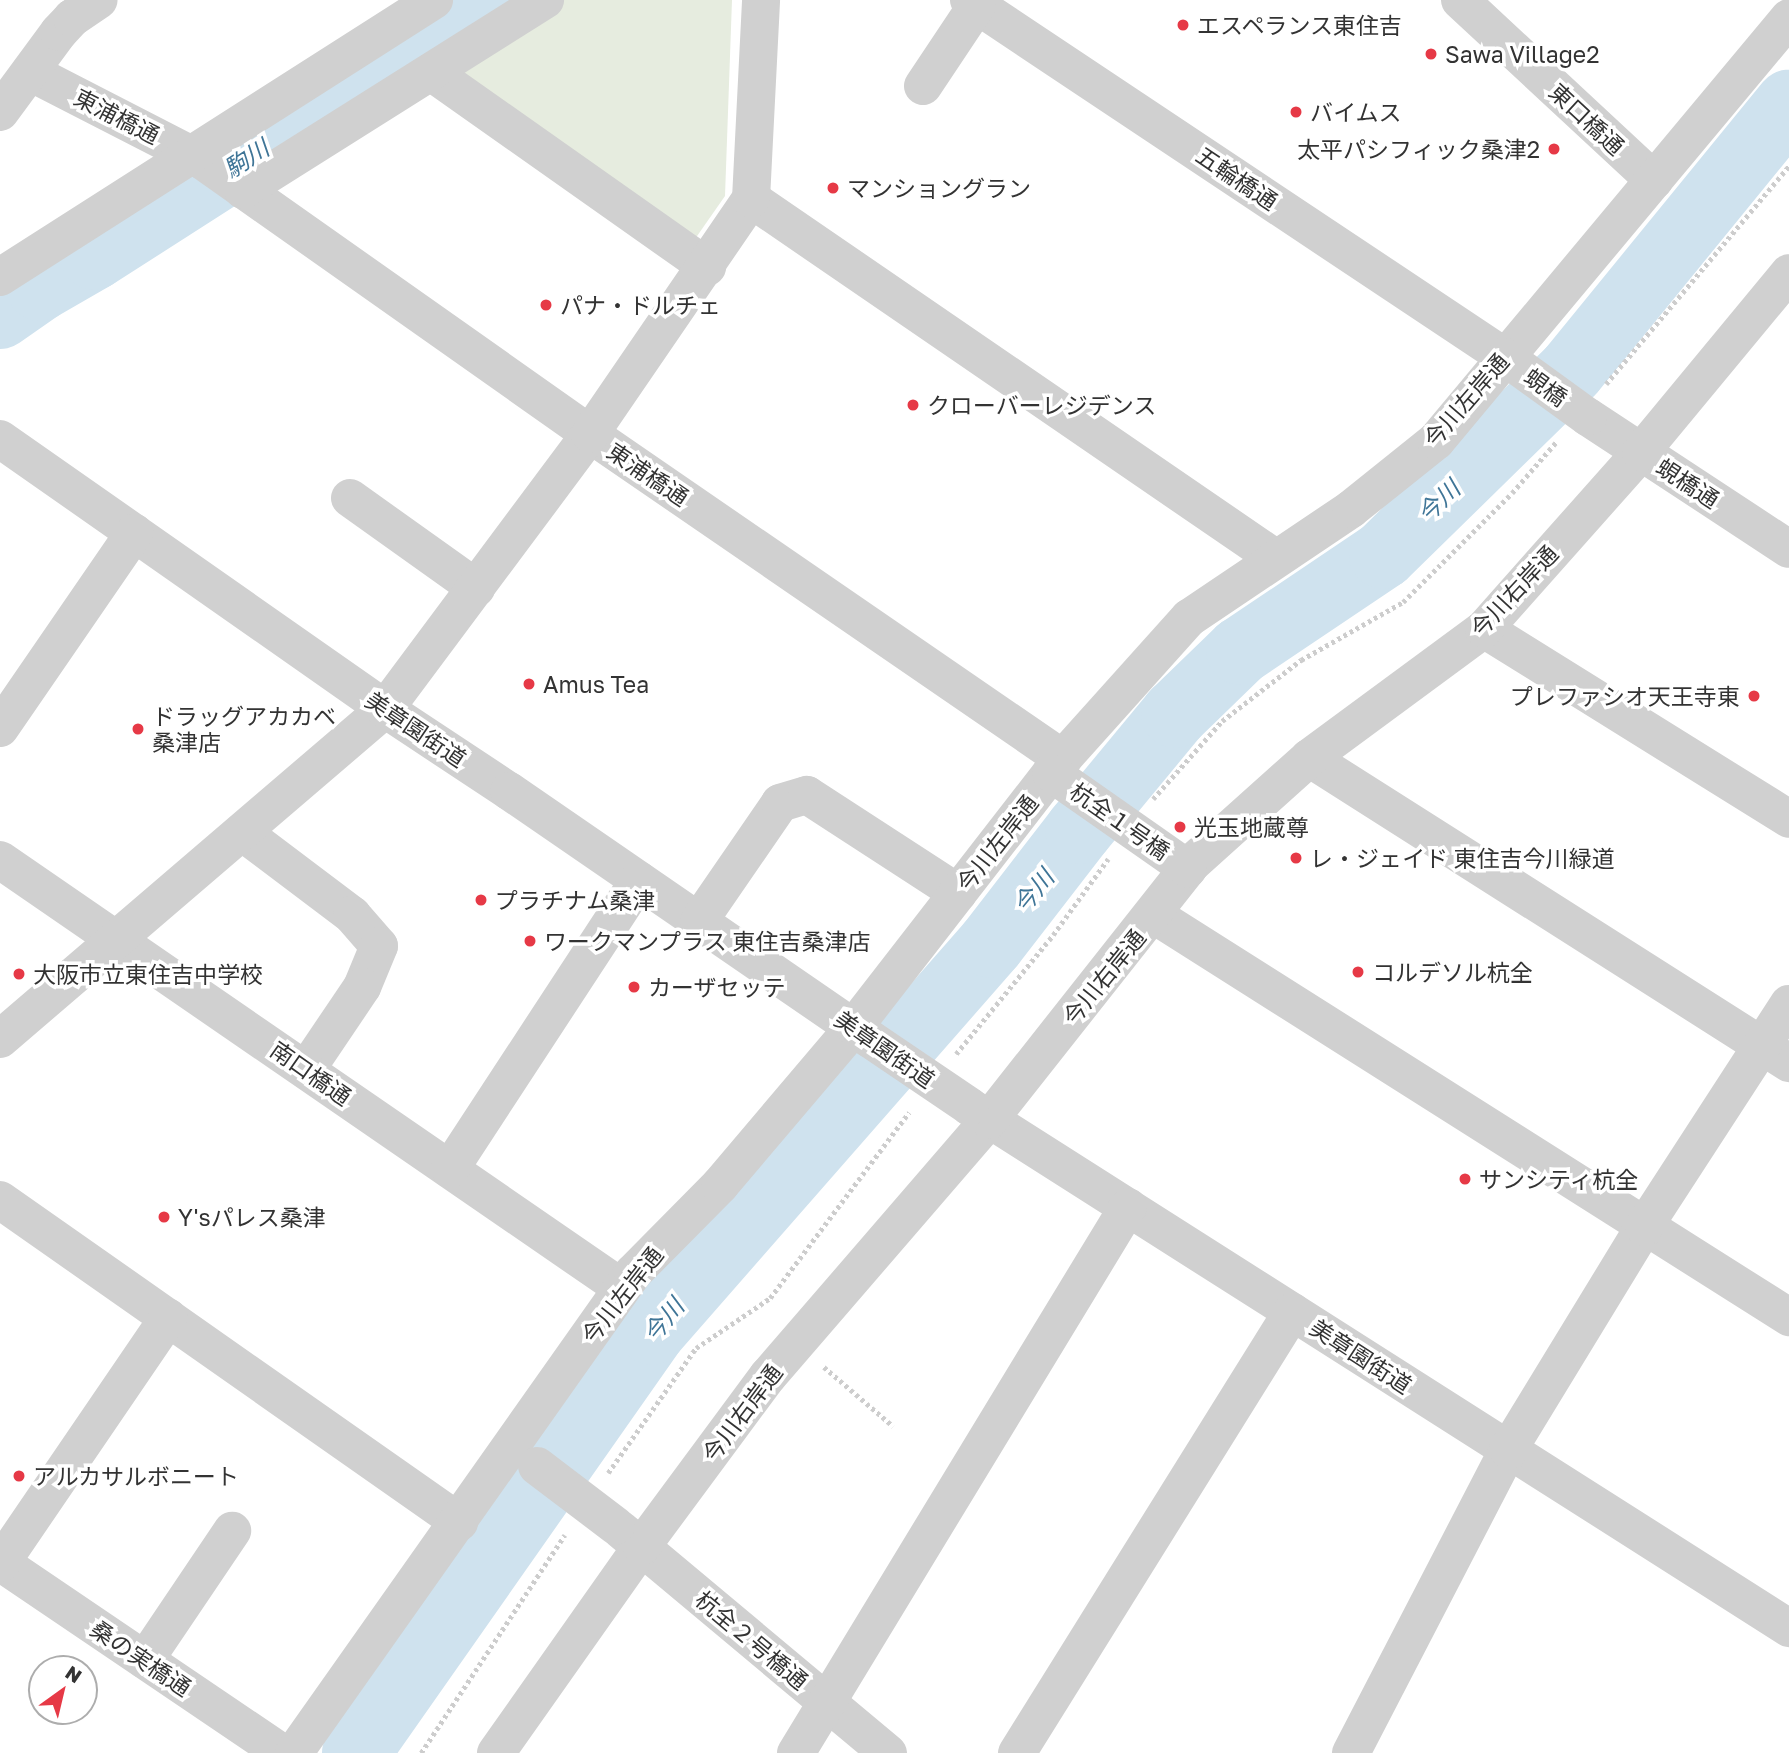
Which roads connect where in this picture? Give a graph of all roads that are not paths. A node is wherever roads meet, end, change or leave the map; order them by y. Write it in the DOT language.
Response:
graph roads {
  1 [pos="99,0"];
  2 [pos="434,0"];
  3 [pos="545,0"];
  4 [pos="761,0"];
  5 [pos="1460,0"];
  6 [pos="973,3"];
  7 [pos="1789,18"];
  8 [pos="30,72"];
  9 [pos="431,72"];
  10 [pos="923,86"];
  11 [pos="0,112"];
  12 [pos="197,158"];
  13 [pos="1654,180"];
  14 [pos="240,187"];
  15 [pos="751,199"];
  16 [pos="707,267"];
  17 [pos="1789,273"];
  18 [pos="0,277"];
  19 [pos="1505,357"];
  20 [pos="1588,417"];
  21 [pos="590,434"];
  22 [pos="0,439"];
  23 [pos="1641,452"];
  24 [pos="350,498"];
  25 [pos="134,533"];
  26 [pos="1789,549"];
  27 [pos="1275,558"];
  28 [pos="475,588"];
  29 [pos="1483,628"];
  30 [pos="385,709"];
  31 [pos="0,729"];
  32 [pos="1309,758"];
  33 [pos="1057,766"];
  34 [pos="1789,819"];
  35 [pos="242,832"];
  36 [pos="0,860"];
  37 [pos="1188,869"];
  38 [pos="639,880"];
  39 [pos="958,893"];
  40 [pos="1154,915"];
  41 [pos="699,921"];
  42 [pos="118,940"];
  43 [pos="1789,1004"];
  44 [pos="862,1033"];
  45 [pos="0,1040"];
  46 [pos="1775,1054"];
  47 [pos="306,1070"];
  48 [pos="979,1113"];
  49 [pos="450,1169"];
  50 [pos="0,1200"];
  51 [pos="1128,1207"];
  52 [pos="1644,1227"];
  53 [pos="622,1288"];
  54 [pos="1292,1312"];
  55 [pos="1789,1317"];
  56 [pos="168,1318"];
  57 [pos="1508,1450"];
  58 [pos="525,1455"];
  59 [pos="459,1522"];
  60 [pos="232,1531"];
  61 [pos="629,1536"];
  62 [pos="0,1563"];
  63 [pos="1789,1628"];
  64 [pos="145,1660"];
  65 [pos="827,1704"];
  66 [pos="282,1753"];
  67 [pos="294,1753"];
  68 [pos="496,1753"];
  69 [pos="796,1753"];
  70 [pos="888,1753"];
  71 [pos="1017,1753"];
  72 [pos="1351,1753"];
  1 -- 8 [label="street"];
  2 -- 12 [label="street"];
  3 -- 9 [label="street"];
  4 -- 15 [label="street"];
  5 -- 13 [label="street, 東口橋通"];
  6 -- 10 [label="street"];
  6 -- 19 [label="street, 五輪橋通"];
  7 -- 13 [label="street, 今川左岸通"];
  8 -- 11 [label="street"];
  8 -- 12 [label="street, 東浦橋通"];
  9 -- 14 [label="street"];
  9 -- 16 [label="street"];
  12 -- 14 [label="street, 東浦橋通"];
  12 -- 18 [label="street"];
  13 -- 19 [label="street, 今川左岸通"];
  14 -- 21 [label="street, 東浦橋通"];
  15 -- 16 [label="street"];
  15 -- 27 [label="street"];
  16 -- 21 [label="street"];
  17 -- 23 [label="street, 今川右岸通"];
  19 -- 20 [label="street, 蜆橋, bridge"];
  19 -- 27 [label="street, 今川左岸通"];
  20 -- 23 [label="street, 蜆橋通"];
  21 -- 28 [label="street"];
  21 -- 33 [label="street, 東浦橋通"];
  22 -- 25 [label="street, 美章園街道"];
  23 -- 26 [label="street, 蜆橋通"];
  23 -- 29 [label="street, 今川右岸通"];
  24 -- 28 [label="street"];
  25 -- 30 [label="street, 美章園街道"];
  25 -- 31 [label="street"];
  27 -- 33 [label="street, 今川左岸通"];
  28 -- 30 [label="street"];
  29 -- 32 [label="street, 今川右岸通"];
  29 -- 34 [label="street"];
  30 -- 35 [label="street"];
  30 -- 38 [label="street, 美章園街道"];
  32 -- 37 [label="street, 今川右岸通"];
  32 -- 46 [label="street"];
  33 -- 37 [label="street, 杭全１号橋, bridge"];
  33 -- 39 [label="street, 今川左岸通"];
  35 -- 42 [label="street"];
  35 -- 47 [label="street"];
  36 -- 42 [label="street, 南口橋通"];
  37 -- 40 [label="street, 今川右岸通"];
  38 -- 41 [label="street, 美章園街道"];
  38 -- 49 [label="street"];
  39 -- 41 [label="street"];
  39 -- 44 [label="street, 今川左岸通"];
  40 -- 48 [label="street, 今川右岸通"];
  40 -- 52 [label="street"];
  41 -- 44 [label="street, 美章園街道"];
  42 -- 45 [label="street"];
  42 -- 47 [label="street, 南口橋通"];
  43 -- 46 [label="street"];
  44 -- 48 [label="street, 美章園街道, bridge"];
  44 -- 53 [label="street, 今川左岸通"];
  46 -- 52 [label="street"];
  47 -- 49 [label="street, 南口橋通"];
  48 -- 51 [label="street, 美章園街道"];
  48 -- 61 [label="street, 今川右岸通"];
  49 -- 53 [label="street, 南口橋通"];
  50 -- 56 [label="street"];
  51 -- 54 [label="street, 美章園街道"];
  51 -- 65 [label="street"];
  52 -- 55 [label="street"];
  52 -- 57 [label="street"];
  53 -- 58 [label="street, 今川左岸通"];
  54 -- 57 [label="street, 美章園街道"];
  54 -- 71 [label="street"];
  56 -- 59 [label="street"];
  56 -- 62 [label="street"];
  57 -- 63 [label="street, 美章園街道"];
  57 -- 72 [label="street"];
  58 -- 59 [label="street, 今川左岸通"];
  58 -- 61 [label="street, 杭全２号橋通, bridge"];
  59 -- 67 [label="street, 今川左岸通"];
  60 -- 64 [label="street"];
  61 -- 65 [label="street, 杭全２号橋通"];
  61 -- 68 [label="street, 今川右岸通"];
  62 -- 64 [label="street, 桑の実橋通"];
  64 -- 66 [label="street, 桑の実橋通"];
  65 -- 69 [label="street"];
  65 -- 70 [label="street, 杭全２号橋通"];
}
